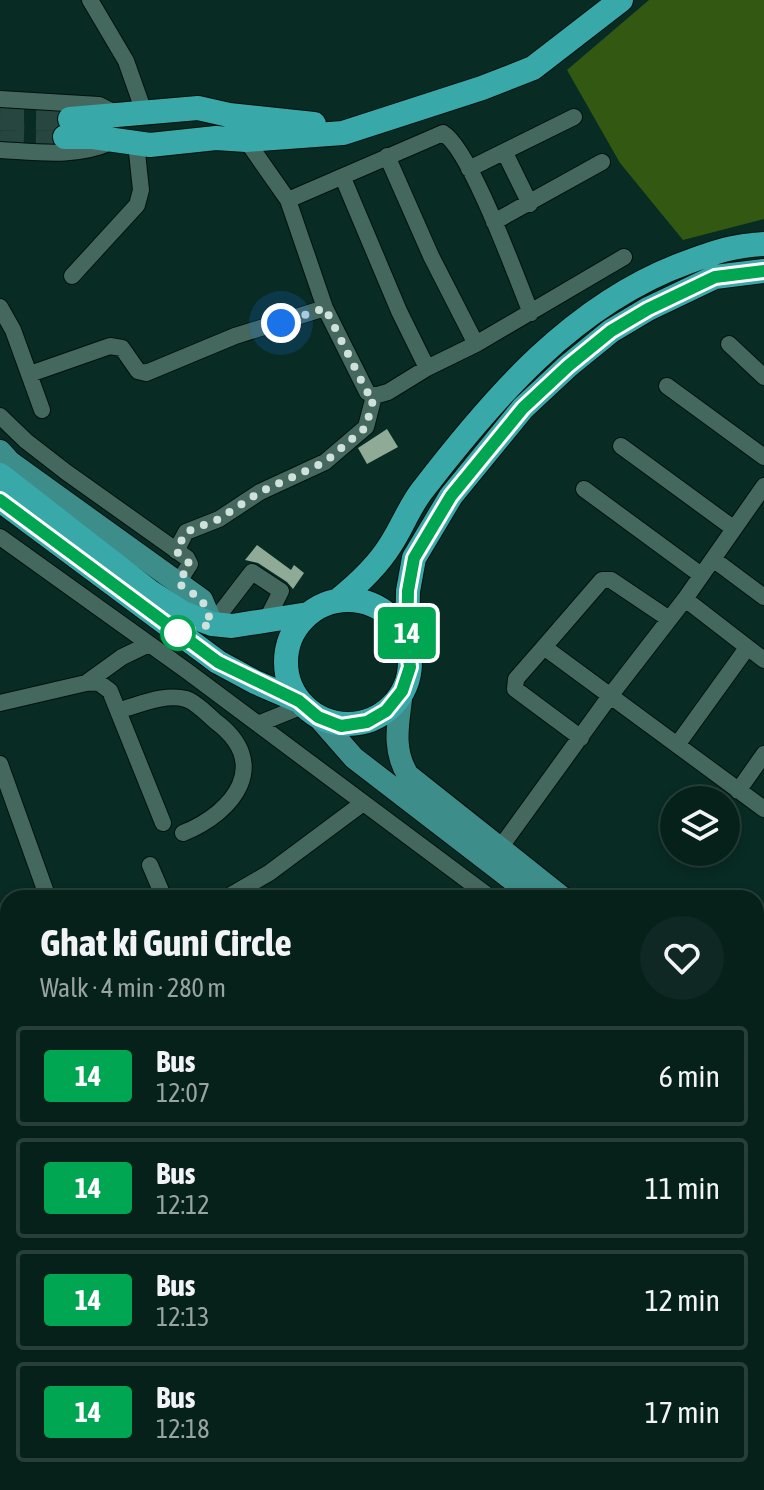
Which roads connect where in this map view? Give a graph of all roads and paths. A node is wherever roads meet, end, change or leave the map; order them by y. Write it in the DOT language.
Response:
graph roads {
  1 [pos="90,0"];
  2 [pos="603,0"];
  3 [pos="621,0"];
  4 [pos="0,99"];
  5 [pos="217,112"];
  6 [pos="574,117"];
  7 [pos="67,128"];
  8 [pos="129,128"];
  9 [pos="290,130"];
  10 [pos="216,138"];
  11 [pos="246,140"];
  12 [pos="0,150"];
  13 [pos="505,153"];
  14 [pos="387,156"];
  15 [pos="602,162"];
  16 [pos="469,169"];
  17 [pos="343,178"];
  18 [pos="288,200"];
  19 [pos="530,204"];
  20 [pos="494,222"];
  21 [pos="764,244"];
  22 [pos="624,257"];
  23 [pos="764,271"];
  24 [pos="72,276"];
  25 [pos="0,307"];
  26 [pos="325,308"];
  27 [pos="531,313"];
  28 [pos="476,344"];
  29 [pos="729,344"];
  30 [pos="427,368"];
  31 [pos="30,374"];
  32 [pos="764,377"];
  33 [pos="667,386"];
  34 [pos="374,396"];
  35 [pos="42,410"];
  36 [pos="0,416"];
  37 [pos="621,446"];
  38 [pos="0,451"];
  39 [pos="764,457"];
  40 [pos="0,475"];
  41 [pos="764,486"];
  42 [pos="584,489"];
  43 [pos="0,500"];
  44 [pos="733,528"];
  45 [pos="0,537"];
  46 [pos="176,551"];
  47 [pos="713,559"];
  48 [pos="701,575"];
  49 [pos="178,583"];
  50 [pos="764,597"];
  51 [pos="685,599"];
  52 [pos="337,601"];
  53 [pos="308,614"];
  54 [pos="669,619"];
  55 [pos="266,621"];
  56 [pos="212,624"];
  57 [pos="407,643"];
  58 [pos="149,644"];
  59 [pos="544,647"];
  60 [pos="747,648"];
  61 [pos="764,660"];
  62 [pos="86,683"];
  63 [pos="402,691"];
  64 [pos="610,696"];
  65 [pos="0,703"];
  66 [pos="307,708"];
  67 [pos="120,710"];
  68 [pos="258,724"];
  69 [pos="581,738"];
  70 [pos="677,745"];
  71 [pos="764,754"];
  72 [pos="0,764"];
  73 [pos="731,786"];
  74 [pos="740,788"];
  75 [pos="740,792"];
  76 [pos="363,803"];
  77 [pos="764,809"];
  78 [pos="163,823"];
  79 [pos="183,833"];
  80 [pos="500,848"];
  81 [pos="150,865"];
  82 [pos="45,890"];
  83 [pos="161,890"];
  84 [pos="240,890"];
  85 [pos="480,890"];
  86 [pos="526,890"];
  87 [pos="553,890"];
  1 -- 8 [label="street"];
  2 -- 9 [label="highway"];
  3 -- 9 [label="highway"];
  4 -- 8 [label="street"];
  5 -- 8 [label="highway"];
  5 -- 9 [label="highway"];
  5 -- 10 [label="highway"];
  6 -- 13 [label="street"];
  7 -- 8 [label="highway"];
  8 -- 10 [label="highway"];
  8 -- 12 [label="street"];
  8 -- 24 [label="street"];
  9 -- 11 [label="highway"];
  10 -- 11 [label="highway"];
  11 -- 18 [label="street"];
  13 -- 16 [label="street"];
  13 -- 19 [label="street"];
  14 -- 16 [label="street"];
  14 -- 17 [label="street"];
  14 -- 28 [label="street"];
  15 -- 19 [label="street"];
  16 -- 20 [label="street"];
  17 -- 18 [label="street"];
  17 -- 30 [label="street"];
  18 -- 26 [label="street"];
  19 -- 20 [label="street"];
  20 -- 27 [label="street"];
  21 -- 52 [label="highway"];
  22 -- 27 [label="street"];
  23 -- 57 [label="highway"];
  25 -- 31 [label="street"];
  26 -- 31 [label="street"];
  26 -- 34 [label="street"];
  27 -- 28 [label="street"];
  28 -- 30 [label="street"];
  29 -- 32 [label="street"];
  30 -- 34 [label="street"];
  31 -- 35 [label="street"];
  33 -- 39 [label="street"];
  34 -- 46 [label="street"];
  36 -- 46 [label="street"];
  37 -- 44 [label="street"];
  38 -- 49 [label="main road"];
  40 -- 56 [label="highway"];
  41 -- 44 [label="street"];
  42 -- 48 [label="street"];
  43 -- 66 [label="highway"];
  44 -- 47 [label="street"];
  45 -- 58 [label="street"];
  46 -- 49 [label="street"];
  47 -- 48 [label="street"];
  47 -- 50 [label="street"];
  48 -- 51 [label="street"];
  49 -- 56 [label="main road"];
  51 -- 54 [label="street"];
  51 -- 60 [label="street"];
  52 -- 53 [label="highway"];
  52 -- 57 [label="highway"];
  53 -- 55 [label="highway"];
  53 -- 66 [label="highway"];
  54 -- 59 [label="street"];
  54 -- 64 [label="street"];
  55 -- 56 [label="highway"];
  55 -- 56 [label="street"];
  57 -- 63 [label="highway"];
  58 -- 62 [label="street"];
  58 -- 68 [label="street"];
  59 -- 64 [label="street"];
  59 -- 69 [label="street"];
  60 -- 61 [label="street"];
  60 -- 70 [label="street"];
  62 -- 65 [label="street"];
  62 -- 67 [label="street"];
  63 -- 66 [label="highway"];
  63 -- 80 [label="main road"];
  64 -- 69 [label="street"];
  64 -- 70 [label="street"];
  66 -- 68 [label="street"];
  66 -- 86 [label="main road"];
  67 -- 78 [label="street"];
  67 -- 79 [label="street"];
  68 -- 76 [label="street"];
  69 -- 80 [label="street"];
  70 -- 73 [label="street"];
  71 -- 74 [label="street"];
  72 -- 82 [label="street"];
  75 -- 77 [label="street"];
  76 -- 84 [label="street"];
  76 -- 85 [label="street"];
  80 -- 87 [label="main road"];
  81 -- 83 [label="street"];
}
